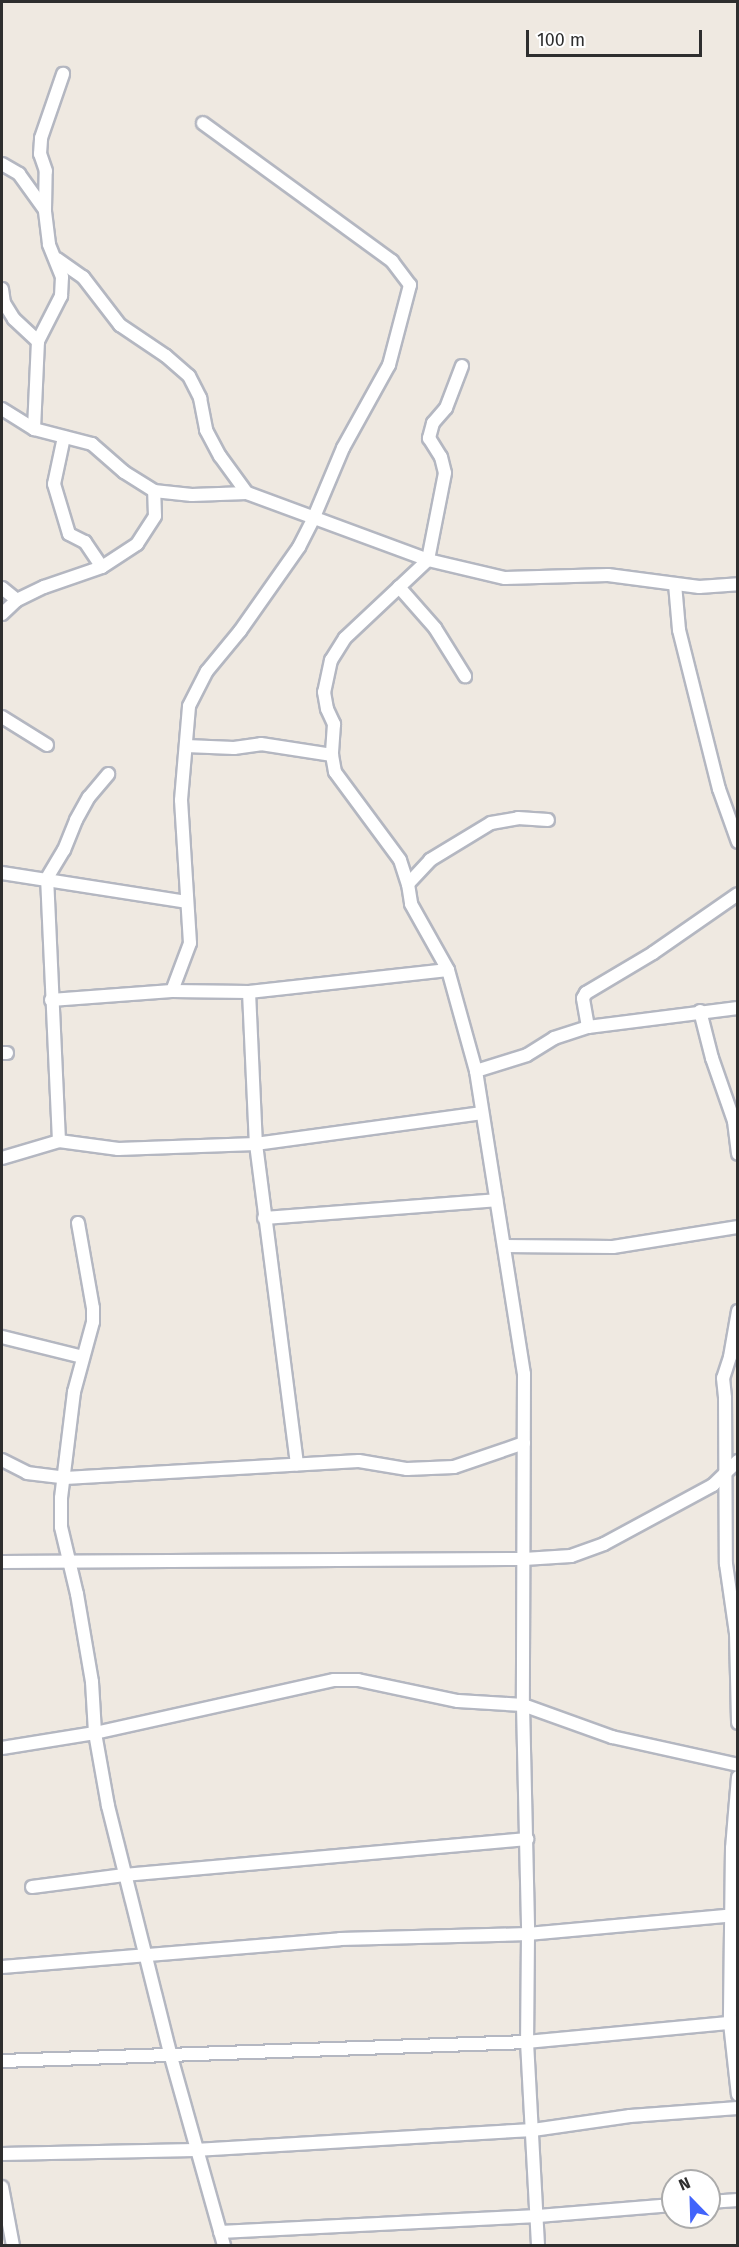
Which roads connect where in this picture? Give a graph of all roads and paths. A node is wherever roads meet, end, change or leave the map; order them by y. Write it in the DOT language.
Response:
graph roads {
  1 [pos="63,74"];
  2 [pos="203,123"];
  3 [pos="2,164"];
  4 [pos="45,210"];
  5 [pos="57,259"];
  6 [pos="2,289"];
  7 [pos="38,341"];
  8 [pos="462,366"];
  9 [pos="2,409"];
  10 [pos="34,429"];
  11 [pos="64,437"];
  12 [pos="154,492"];
  13 [pos="247,493"];
  14 [pos="314,518"];
  15 [pos="428,560"];
  16 [pos="102,567"];
  17 [pos="675,584"];
  18 [pos="738,584"];
  19 [pos="399,587"];
  20 [pos="2,588"];
  21 [pos="17,600"];
  22 [pos="2,614"];
  23 [pos="465,676"];
  24 [pos="2,717"];
  25 [pos="47,745"];
  26 [pos="186,746"];
  27 [pos="332,755"];
  28 [pos="108,774"];
  29 [pos="548,820"];
  30 [pos="738,842"];
  31 [pos="2,873"];
  32 [pos="46,878"];
  33 [pos="408,884"];
  34 [pos="738,894"];
  35 [pos="187,902"];
  36 [pos="448,970"];
  37 [pos="172,991"];
  38 [pos="249,992"];
  39 [pos="51,1000"];
  40 [pos="738,1008"];
  41 [pos="700,1011"];
  42 [pos="588,1027"];
  43 [pos="476,1071"];
  44 [pos="482,1113"];
  45 [pos="59,1141"];
  46 [pos="256,1143"];
  47 [pos="738,1154"];
  48 [pos="2,1158"];
  49 [pos="496,1200"];
  50 [pos="264,1218"];
  51 [pos="78,1223"];
  52 [pos="738,1227"];
  53 [pos="504,1246"];
  54 [pos="738,1311"];
  55 [pos="2,1337"];
  56 [pos="735,1342"];
  57 [pos="83,1357"];
  58 [pos="525,1443"];
  59 [pos="2,1460"];
  60 [pos="738,1461"];
  61 [pos="297,1464"];
  62 [pos="724,1473"];
  63 [pos="65,1478"];
  64 [pos="732,1548"];
  65 [pos="524,1558"];
  66 [pos="69,1560"];
  67 [pos="2,1562"];
  68 [pos="523,1705"];
  69 [pos="738,1723"];
  70 [pos="95,1732"];
  71 [pos="2,1748"];
  72 [pos="738,1765"];
  73 [pos="738,1777"];
  74 [pos="527,1839"];
  75 [pos="124,1875"];
  76 [pos="32,1887"];
  77 [pos="734,1915"];
  78 [pos="528,1934"];
  79 [pos="146,1955"];
  80 [pos="2,1967"];
  81 [pos="734,2023"];
  82 [pos="527,2042"];
  83 [pos="171,2057"];
  84 [pos="2,2061"];
  85 [pos="738,2095"];
  86 [pos="738,2108"];
  87 [pos="533,2130"];
  88 [pos="195,2150"];
  89 [pos="2,2154"];
  90 [pos="2,2187"];
  91 [pos="738,2200"];
  92 [pos="721,2201"];
  93 [pos="661,2206"];
  94 [pos="538,2216"];
  95 [pos="4,2221"];
  96 [pos="220,2232"];
  97 [pos="13,2246"];
  98 [pos="224,2246"];
  99 [pos="538,2246"];
  1 -- 4 [label="street"];
  2 -- 14 [label="street"];
  3 -- 4 [label="street"];
  4 -- 5 [label="street"];
  5 -- 7 [label="street"];
  5 -- 13 [label="street"];
  6 -- 7 [label="street"];
  7 -- 10 [label="street"];
  8 -- 15 [label="street"];
  9 -- 10 [label="street"];
  10 -- 11 [label="street"];
  11 -- 12 [label="street"];
  11 -- 16 [label="street"];
  12 -- 13 [label="street"];
  12 -- 16 [label="street"];
  13 -- 14 [label="street"];
  14 -- 15 [label="street"];
  14 -- 26 [label="street"];
  15 -- 17 [label="street"];
  15 -- 19 [label="street"];
  16 -- 21 [label="street"];
  17 -- 18 [label="street"];
  17 -- 30 [label="street"];
  19 -- 23 [label="street"];
  19 -- 27 [label="street"];
  20 -- 21 [label="street"];
  21 -- 22 [label="street"];
  24 -- 25 [label="street"];
  26 -- 27 [label="street"];
  26 -- 35 [label="street"];
  27 -- 33 [label="street"];
  28 -- 32 [label="street"];
  29 -- 33 [label="street"];
  31 -- 32 [label="street"];
  32 -- 35 [label="street"];
  32 -- 39 [label="street"];
  33 -- 36 [label="street"];
  34 -- 42 [label="street"];
  35 -- 37 [label="street"];
  36 -- 38 [label="street"];
  36 -- 43 [label="street"];
  37 -- 38 [label="street"];
  37 -- 39 [label="street"];
  38 -- 46 [label="street"];
  39 -- 45 [label="street"];
  40 -- 41 [label="street"];
  41 -- 42 [label="street"];
  41 -- 47 [label="street"];
  42 -- 43 [label="street"];
  43 -- 44 [label="street"];
  44 -- 46 [label="street"];
  44 -- 49 [label="street"];
  45 -- 46 [label="street"];
  45 -- 48 [label="street"];
  46 -- 50 [label="street"];
  49 -- 50 [label="street"];
  49 -- 53 [label="street"];
  50 -- 61 [label="street"];
  51 -- 57 [label="street"];
  52 -- 53 [label="street"];
  53 -- 58 [label="street"];
  54 -- 56 [label="street"];
  55 -- 57 [label="street"];
  56 -- 62 [label="street"];
  57 -- 63 [label="street"];
  58 -- 61 [label="street"];
  58 -- 65 [label="street"];
  59 -- 63 [label="street"];
  60 -- 62 [label="street"];
  61 -- 63 [label="street"];
  62 -- 64 [label="street"];
  62 -- 65 [label="street"];
  63 -- 66 [label="street"];
  64 -- 69 [label="street"];
  65 -- 66 [label="street"];
  65 -- 68 [label="street"];
  66 -- 67 [label="street"];
  66 -- 70 [label="street"];
  68 -- 70 [label="street"];
  68 -- 72 [label="street"];
  68 -- 74 [label="street"];
  70 -- 71 [label="street"];
  70 -- 75 [label="street"];
  73 -- 77 [label="street"];
  74 -- 75 [label="street"];
  74 -- 78 [label="street"];
  75 -- 76 [label="street"];
  75 -- 79 [label="street"];
  77 -- 78 [label="street"];
  77 -- 81 [label="street"];
  78 -- 79 [label="street"];
  78 -- 82 [label="street"];
  79 -- 80 [label="street"];
  79 -- 83 [label="street"];
  81 -- 82 [label="street"];
  81 -- 85 [label="street"];
  82 -- 83 [label="street"];
  82 -- 87 [label="street"];
  83 -- 84 [label="street"];
  83 -- 88 [label="street"];
  86 -- 87 [label="street"];
  87 -- 88 [label="street"];
  87 -- 94 [label="street"];
  88 -- 89 [label="street"];
  88 -- 96 [label="street"];
  90 -- 95 [label="street"];
  91 -- 92 [label="street"];
  93 -- 94 [label="street"];
  94 -- 96 [label="street"];
  94 -- 99 [label="street"];
  95 -- 97 [label="street"];
  96 -- 98 [label="street"];
}
